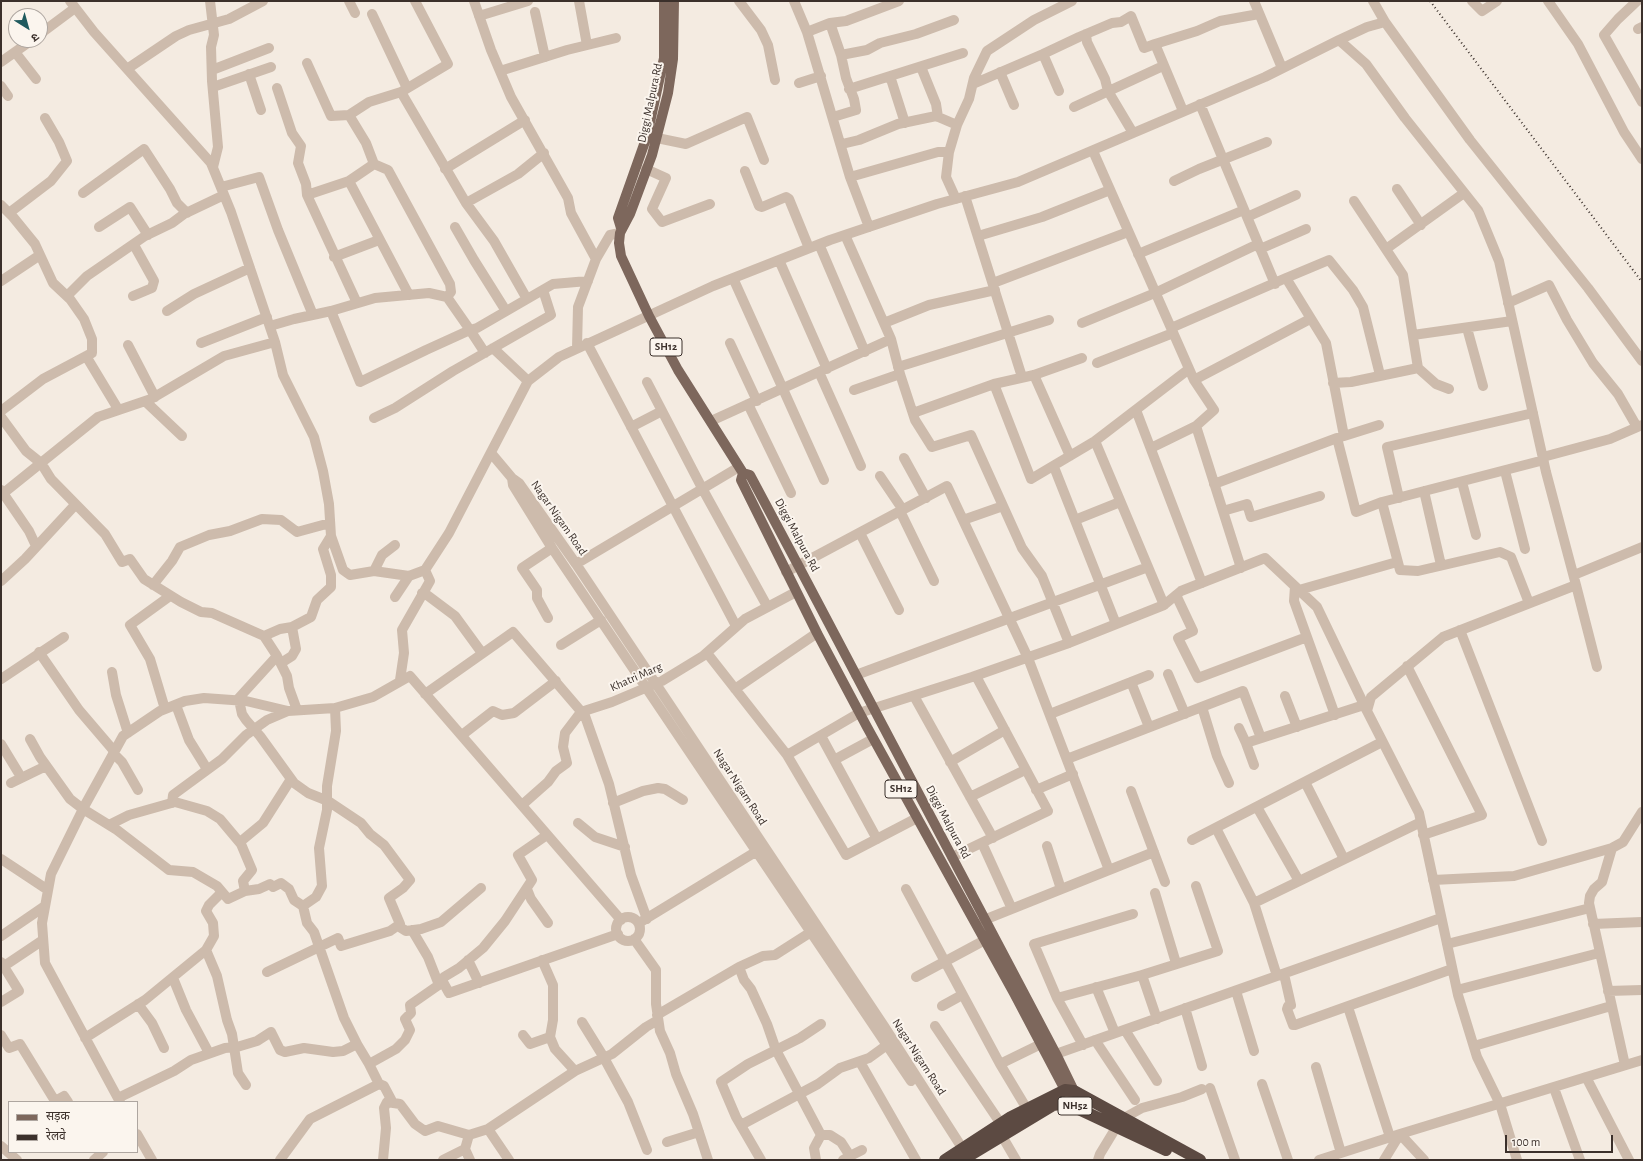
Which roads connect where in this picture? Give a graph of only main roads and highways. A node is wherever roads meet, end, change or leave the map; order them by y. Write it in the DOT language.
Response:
graph roads {
  1 [pos="664,1"];
  2 [pos="674,1"];
  3 [pos="621,231"];
  4 [pos="741,470"];
  5 [pos="1069,1097"];
  6 [pos="1121,1122"];
  7 [pos="1001,1130"];
  8 [pos="962,1155"];
  9 [pos="945,1160"];
  10 [pos="1185,1160"];
  11 [pos="1200,1160"];
  1 -- 3 [label="main road, Diggi Malpura Rd"];
  2 -- 3 [label="main road, Diggi Malpura Rd"];
  3 -- 4 [label="main road, Diggi Malpura Rd / SH12"];
  4 -- 5 [label="main road, Diggi Malpura Rd / SH12"];
  4 -- 5 [label="main road, Diggi Malpura Rd"];
  5 -- 6 [label="highway, NH52"];
  5 -- 7 [label="highway, NH52"];
  5 -- 7 [label="highway, NH52"];
  6 -- 10 [label="highway, NH52"];
  6 -- 11 [label="highway, NH52"];
  7 -- 8 [label="highway, NH52"];
  8 -- 9 [label="highway, NH52"];
}
